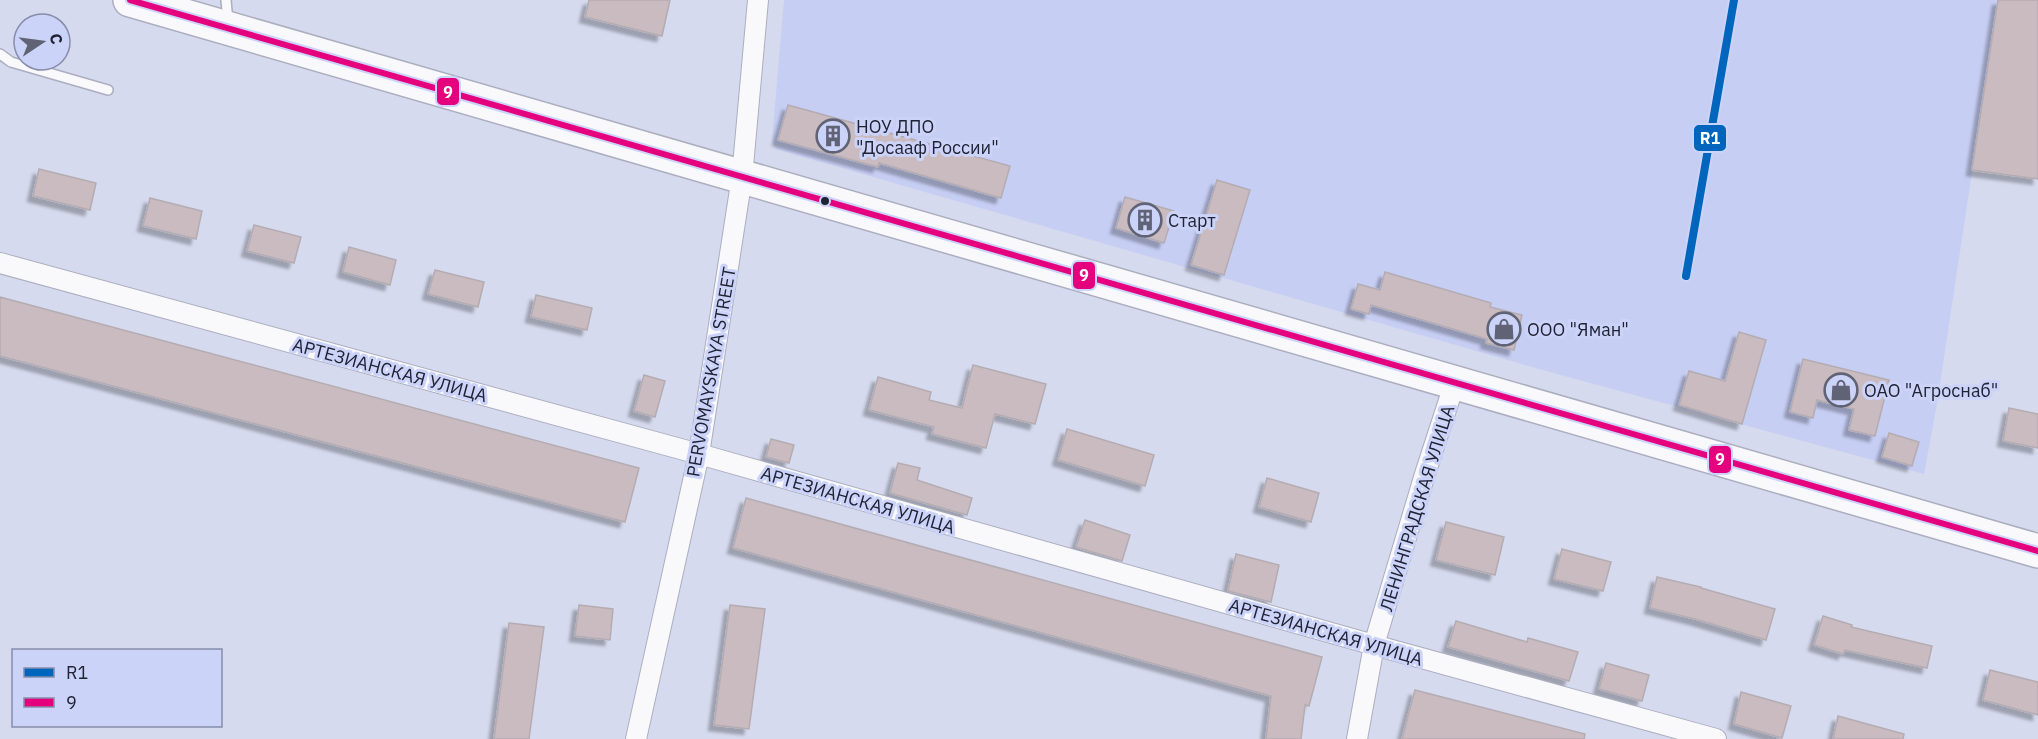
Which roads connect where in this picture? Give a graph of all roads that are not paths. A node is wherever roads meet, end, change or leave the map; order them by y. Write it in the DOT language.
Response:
graph roads {
  1 [pos="130,0"];
  2 [pos="758,0"];
  3 [pos="227,14"];
  4 [pos="0,54"];
  5 [pos="108,90"];
  6 [pos="742,177"];
  7 [pos="0,263"];
  8 [pos="1455,382"];
  9 [pos="699,454"];
  10 [pos="2038,551"];
  11 [pos="1374,645"];
  12 [pos="636,739"];
  13 [pos="1357,739"];
  14 [pos="1716,739"];
  1 -- 3 [label="highway"];
  2 -- 6 [label="street, PERVOMAYSKAYA STREET"];
  3 -- 6 [label="highway"];
  4 -- 5 [label="lane"];
  6 -- 8 [label="highway"];
  6 -- 9 [label="street, PERVOMAYSKAYA STREET"];
  7 -- 9 [label="street, АРТЕЗИАНСКАЯ УЛИЦА"];
  8 -- 10 [label="highway"];
  8 -- 11 [label="street, ЛЕНИНГРАДСКАЯ УЛИЦА"];
  9 -- 11 [label="street, АРТЕЗИАНСКАЯ УЛИЦА"];
  9 -- 12 [label="street, PERVOMAYSKAYA STREET"];
  11 -- 13 [label="street, ЛЕНИНГРАДСКАЯ УЛИЦА"];
  11 -- 14 [label="street, АРТЕЗИАНСКАЯ УЛИЦА"];
}
